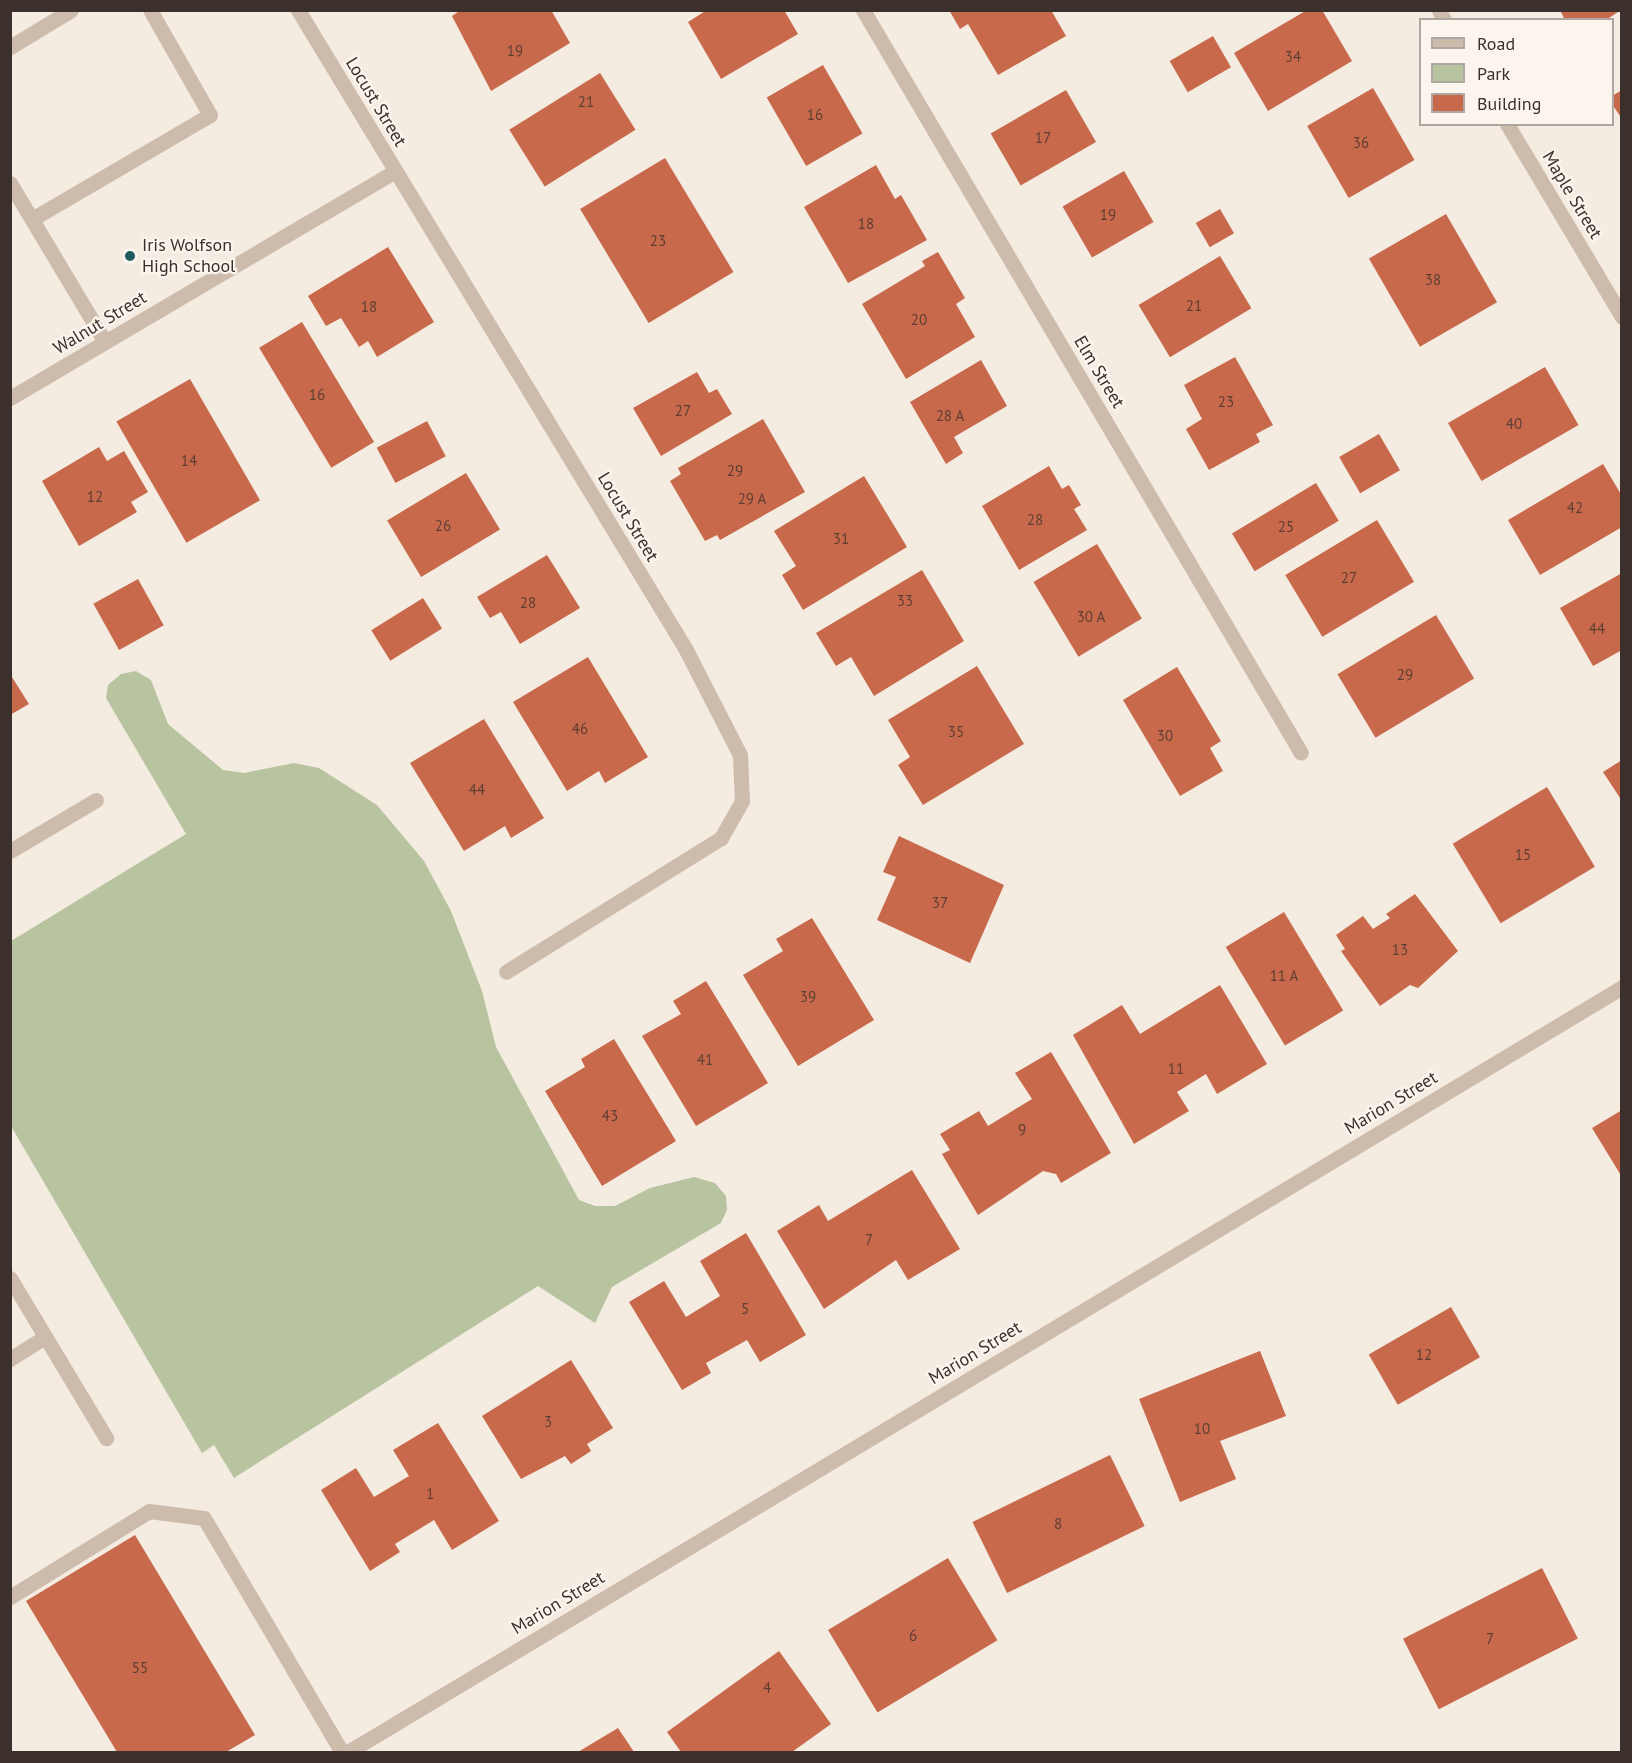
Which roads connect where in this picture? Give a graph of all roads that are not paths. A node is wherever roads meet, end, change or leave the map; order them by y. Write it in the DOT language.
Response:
graph roads {
  1 [pos="71,10"];
  2 [pos="150,10"];
  3 [pos="298,10"];
  4 [pos="863,10"];
  5 [pos="10,48"];
  6 [pos="1508,126"];
  7 [pos="395,171"];
  8 [pos="10,183"];
  9 [pos="32,219"];
  10 [pos="1622,317"];
  11 [pos="105,342"];
  12 [pos="10,398"];
  13 [pos="1301,753"];
  14 [pos="96,800"];
  15 [pos="10,851"];
  16 [pos="506,972"];
  17 [pos="1622,987"];
  18 [pos="10,1278"];
  19 [pos="45,1336"];
  20 [pos="10,1359"];
  21 [pos="106,1438"];
  22 [pos="10,1597"];
  23 [pos="342,1752"];
  24 [pos="348,1752"];
  1 -- 5 [label="street"];
  2 -- 9 [label="street"];
  3 -- 7 [label="street, Locust Street"];
  4 -- 13 [label="street, Elm Street"];
  6 -- 10 [label="street, Maple Street"];
  7 -- 11 [label="street, Walnut Street"];
  7 -- 16 [label="street, Locust Street"];
  8 -- 9 [label="street"];
  9 -- 11 [label="street"];
  11 -- 12 [label="street, Walnut Street"];
  14 -- 15 [label="street"];
  17 -- 24 [label="street, Marion Street"];
  18 -- 19 [label="street"];
  19 -- 20 [label="street"];
  19 -- 21 [label="street"];
  22 -- 23 [label="street"];
}
